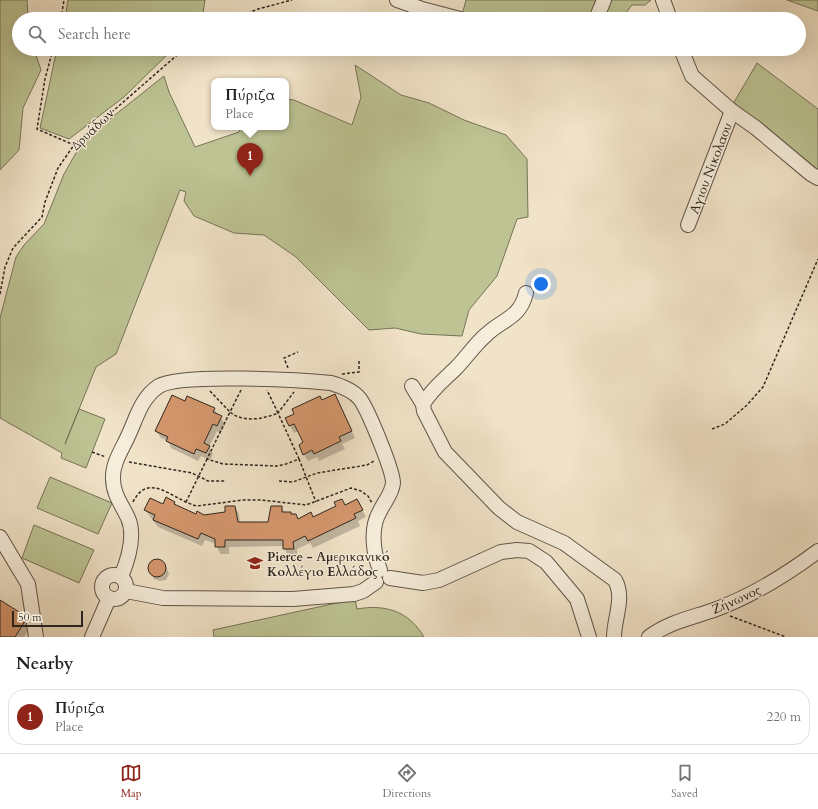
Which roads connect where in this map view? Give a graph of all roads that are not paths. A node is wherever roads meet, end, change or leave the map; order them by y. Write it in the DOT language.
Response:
graph roads {
  1 [pos="397,0"];
  2 [pos="604,0"];
  3 [pos="663,0"];
  4 [pos="433,12"];
  5 [pos="599,12"];
  6 [pos="667,12"];
  7 [pos="684,56"];
  8 [pos="732,111"];
  9 [pos="818,178"];
  10 [pos="688,225"];
  11 [pos="526,293"];
  12 [pos="412,386"];
  13 [pos="423,404"];
  14 [pos="0,537"];
  15 [pos="818,551"];
  16 [pos="120,577"];
  17 [pos="382,577"];
  18 [pos="126,591"];
  19 [pos="109,598"];
  20 [pos="36,637"];
  21 [pos="92,637"];
  22 [pos="589,637"];
  23 [pos="614,637"];
  24 [pos="649,637"];
  1 -- 4 [label="street"];
  2 -- 5 [label="street"];
  3 -- 6 [label="street"];
  7 -- 8 [label="street"];
  8 -- 9 [label="street"];
  8 -- 10 [label="street, Αγιου Νικολαου"];
  11 -- 13 [label="street"];
  12 -- 13 [label="street"];
  13 -- 23 [label="street"];
  14 -- 20 [label="street"];
  15 -- 24 [label="street, Ζήνωνος"];
  16 -- 17 [label="street"];
  16 -- 18 [label="street"];
  16 -- 19 [label="street"];
  17 -- 18 [label="street"];
  17 -- 22 [label="street"];
  18 -- 19 [label="street"];
  19 -- 21 [label="street"];
}
